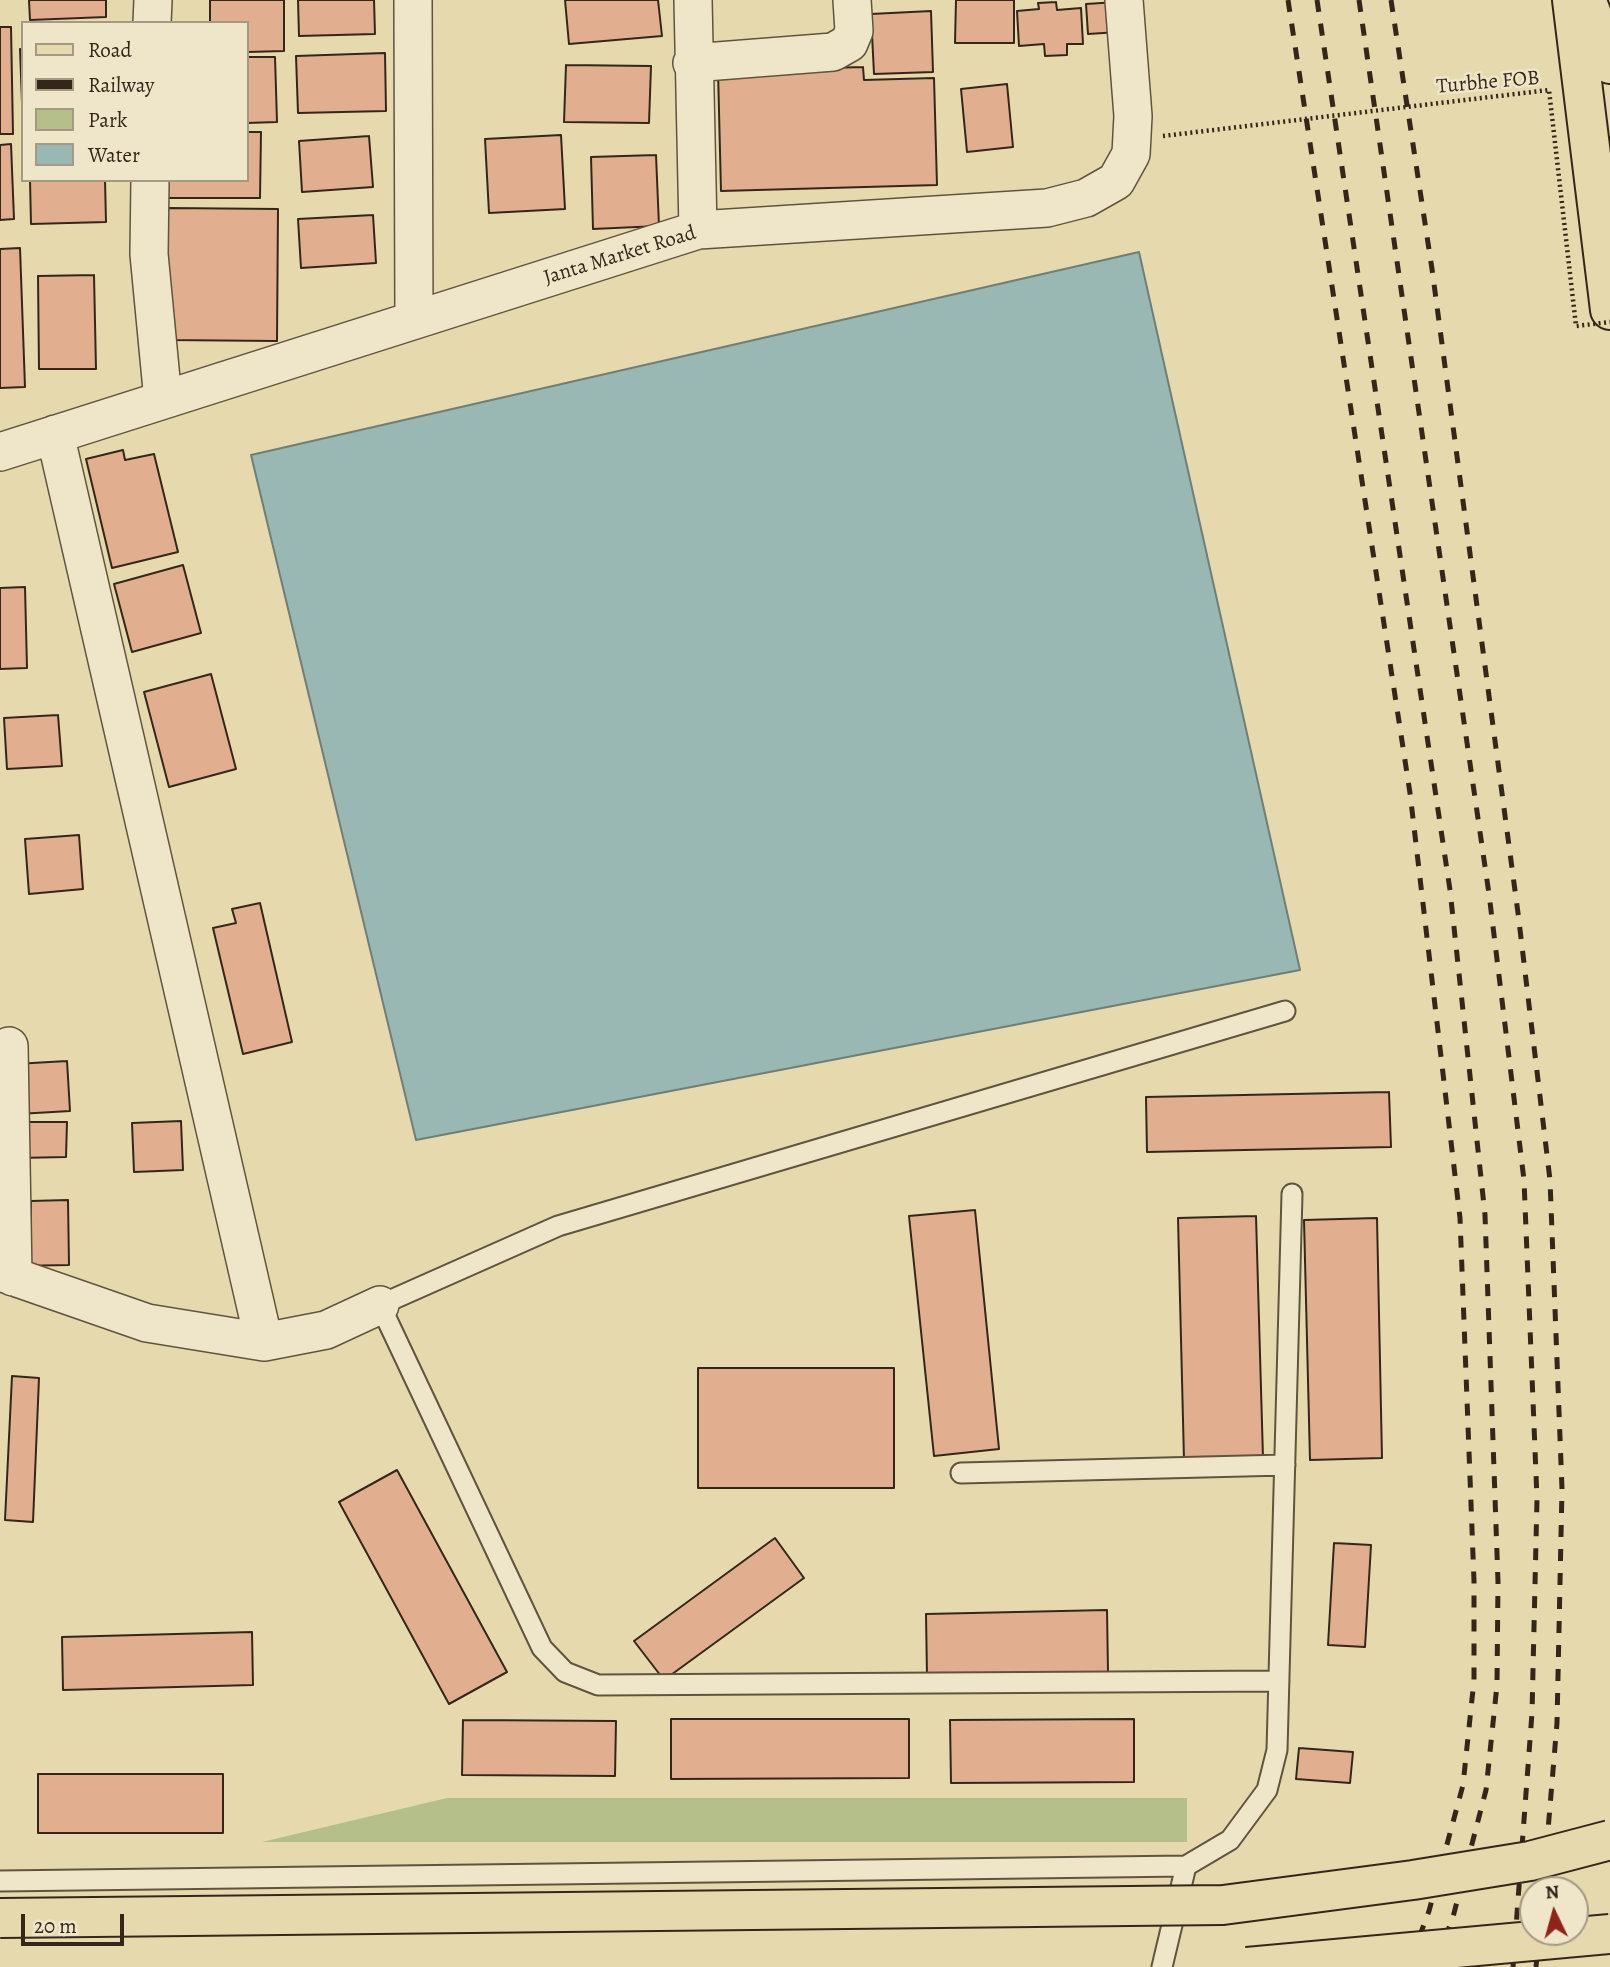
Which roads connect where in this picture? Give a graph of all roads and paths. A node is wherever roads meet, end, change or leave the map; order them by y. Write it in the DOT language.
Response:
graph roads {
  1 [pos="153,0"];
  2 [pos="413,0"];
  3 [pos="693,0"];
  4 [pos="852,0"];
  5 [pos="1124,0"];
  6 [pos="1572,0"];
  7 [pos="1586,0"];
  8 [pos="152,21"];
  9 [pos="692,63"];
  10 [pos="1610,64"];
  11 [pos="1163,136"];
  12 [pos="150,182"];
  13 [pos="698,230"];
  14 [pos="1610,310"];
  15 [pos="414,320"];
  16 [pos="1610,322"];
  17 [pos="163,400"];
  18 [pos="55,434"];
  19 [pos="0,452"];
  20 [pos="1284,1011"];
  21 [pos="9,1046"];
  22 [pos="1292,1194"];
  23 [pos="7,1274"];
  24 [pos="380,1305"];
  25 [pos="264,1342"];
  26 [pos="1285,1465"];
  27 [pos="961,1473"];
  28 [pos="1279,1681"];
  29 [pos="1610,1840"];
  30 [pos="1186,1866"];
  31 [pos="0,1881"];
  32 [pos="0,1918"];
  33 [pos="1610,1934"];
  34 [pos="1162,1967"];
  35 [pos="1247,1967"];
  1 -- 8 [label="street"];
  2 -- 15 [label="street"];
  3 -- 9 [label="street"];
  4 -- 9 [label="street"];
  5 -- 13 [label="street, Janta Market Road"];
  6 -- 14 [label="main road"];
  7 -- 10 [label="main road"];
  9 -- 13 [label="street"];
  11 -- 16 [label="path, Turbhe FOB, bridge"];
  12 -- 17 [label="street"];
  13 -- 15 [label="street, Janta Market Road"];
  15 -- 17 [label="street, Janta Market Road"];
  17 -- 18 [label="street, Janta Market Road"];
  18 -- 19 [label="street, Janta Market Road"];
  18 -- 25 [label="street"];
  20 -- 24 [label="lane"];
  21 -- 23 [label="street"];
  22 -- 26 [label="lane"];
  23 -- 25 [label="street"];
  24 -- 25 [label="street"];
  24 -- 28 [label="lane"];
  26 -- 27 [label="lane"];
  26 -- 28 [label="lane"];
  28 -- 30 [label="lane"];
  29 -- 32 [label="main road, bridge"];
  30 -- 31 [label="lane"];
  30 -- 34 [label="lane"];
  33 -- 35 [label="main road, bridge"];
}
